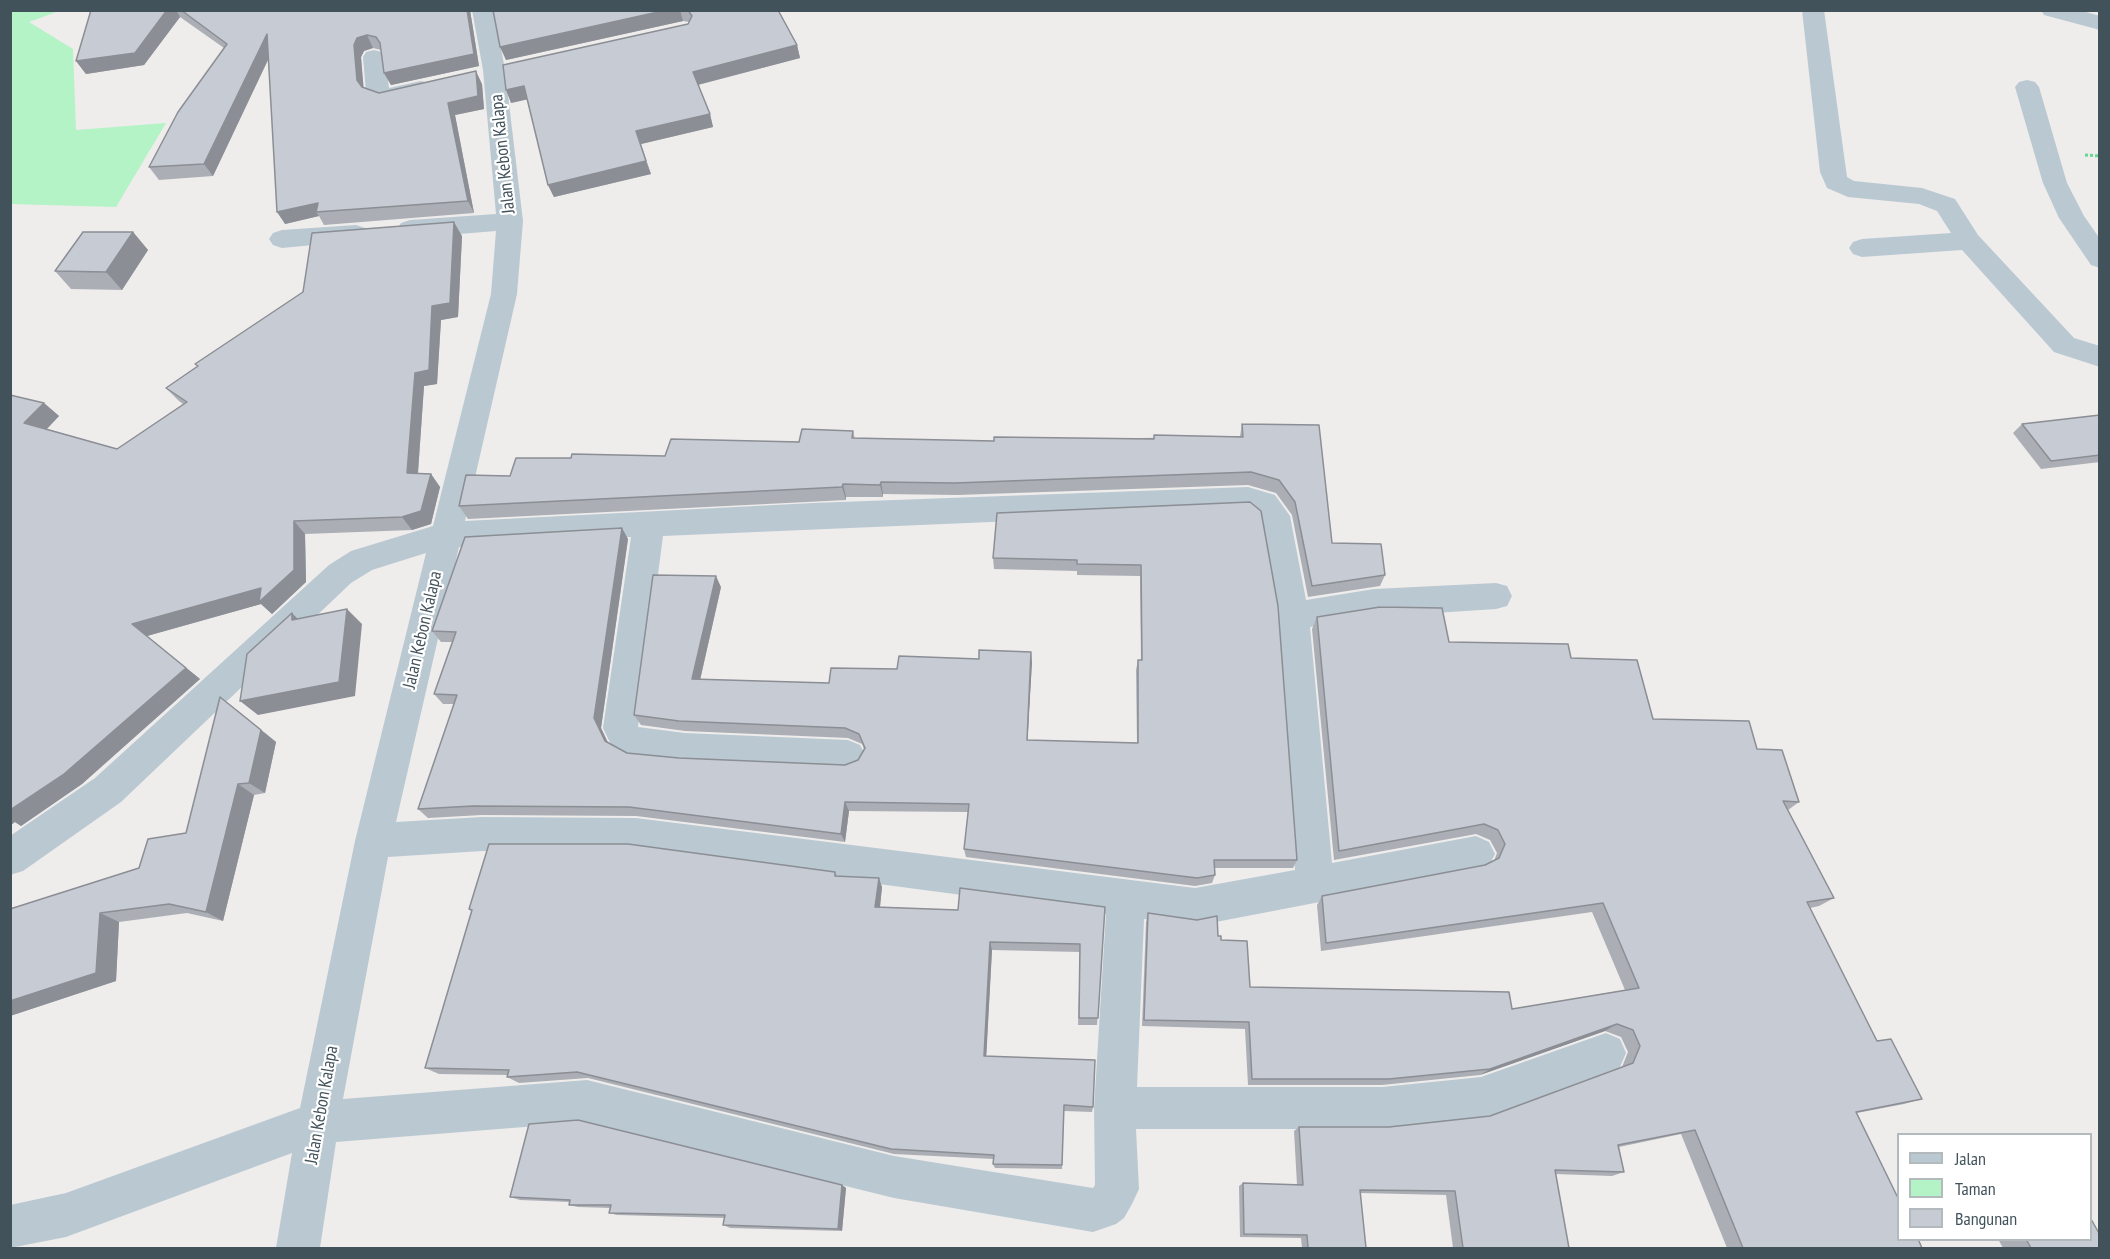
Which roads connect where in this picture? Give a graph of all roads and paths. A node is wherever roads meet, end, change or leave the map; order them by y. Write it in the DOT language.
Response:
graph roads {
  1 [pos="483,10"];
  2 [pos="1813,10"];
  3 [pos="2052,10"];
  4 [pos="2100,23"];
  5 [pos="374,57"];
  6 [pos="440,83"];
  7 [pos="2027,87"];
  8 [pos="510,221"];
  9 [pos="282,239"];
  10 [pos="1969,241"];
  11 [pos="1862,248"];
  12 [pos="2100,259"];
  13 [pos="2100,357"];
  14 [pos="649,524"];
  15 [pos="445,535"];
  16 [pos="1496,596"];
  17 [pos="1293,616"];
  18 [pos="848,756"];
  19 [pos="373,841"];
  20 [pos="1476,854"];
  21 [pos="10,858"];
  22 [pos="1315,883"];
  23 [pos="1126,898"];
  24 [pos="1606,1053"];
  25 [pos="1115,1108"];
  26 [pos="318,1122"];
  27 [pos="10,1227"];
  28 [pos="298,1248"];
  1 -- 8 [label="street, Jalan Kebon Kalapa"];
  2 -- 10 [label="street"];
  3 -- 4 [label="street"];
  5 -- 6 [label="street"];
  7 -- 12 [label="street"];
  8 -- 9 [label="street"];
  8 -- 15 [label="street, Jalan Kebon Kalapa"];
  10 -- 11 [label="street"];
  10 -- 13 [label="street"];
  14 -- 15 [label="street"];
  14 -- 17 [label="street"];
  14 -- 18 [label="street"];
  15 -- 19 [label="street, Jalan Kebon Kalapa"];
  15 -- 21 [label="street"];
  16 -- 17 [label="street"];
  17 -- 22 [label="street"];
  19 -- 23 [label="street"];
  19 -- 26 [label="street, Jalan Kebon Kalapa"];
  20 -- 22 [label="street"];
  22 -- 23 [label="street"];
  23 -- 25 [label="street"];
  24 -- 25 [label="street"];
  25 -- 26 [label="street"];
  26 -- 27 [label="street"];
  26 -- 28 [label="street, Jalan Kebon Kalapa"];
}
